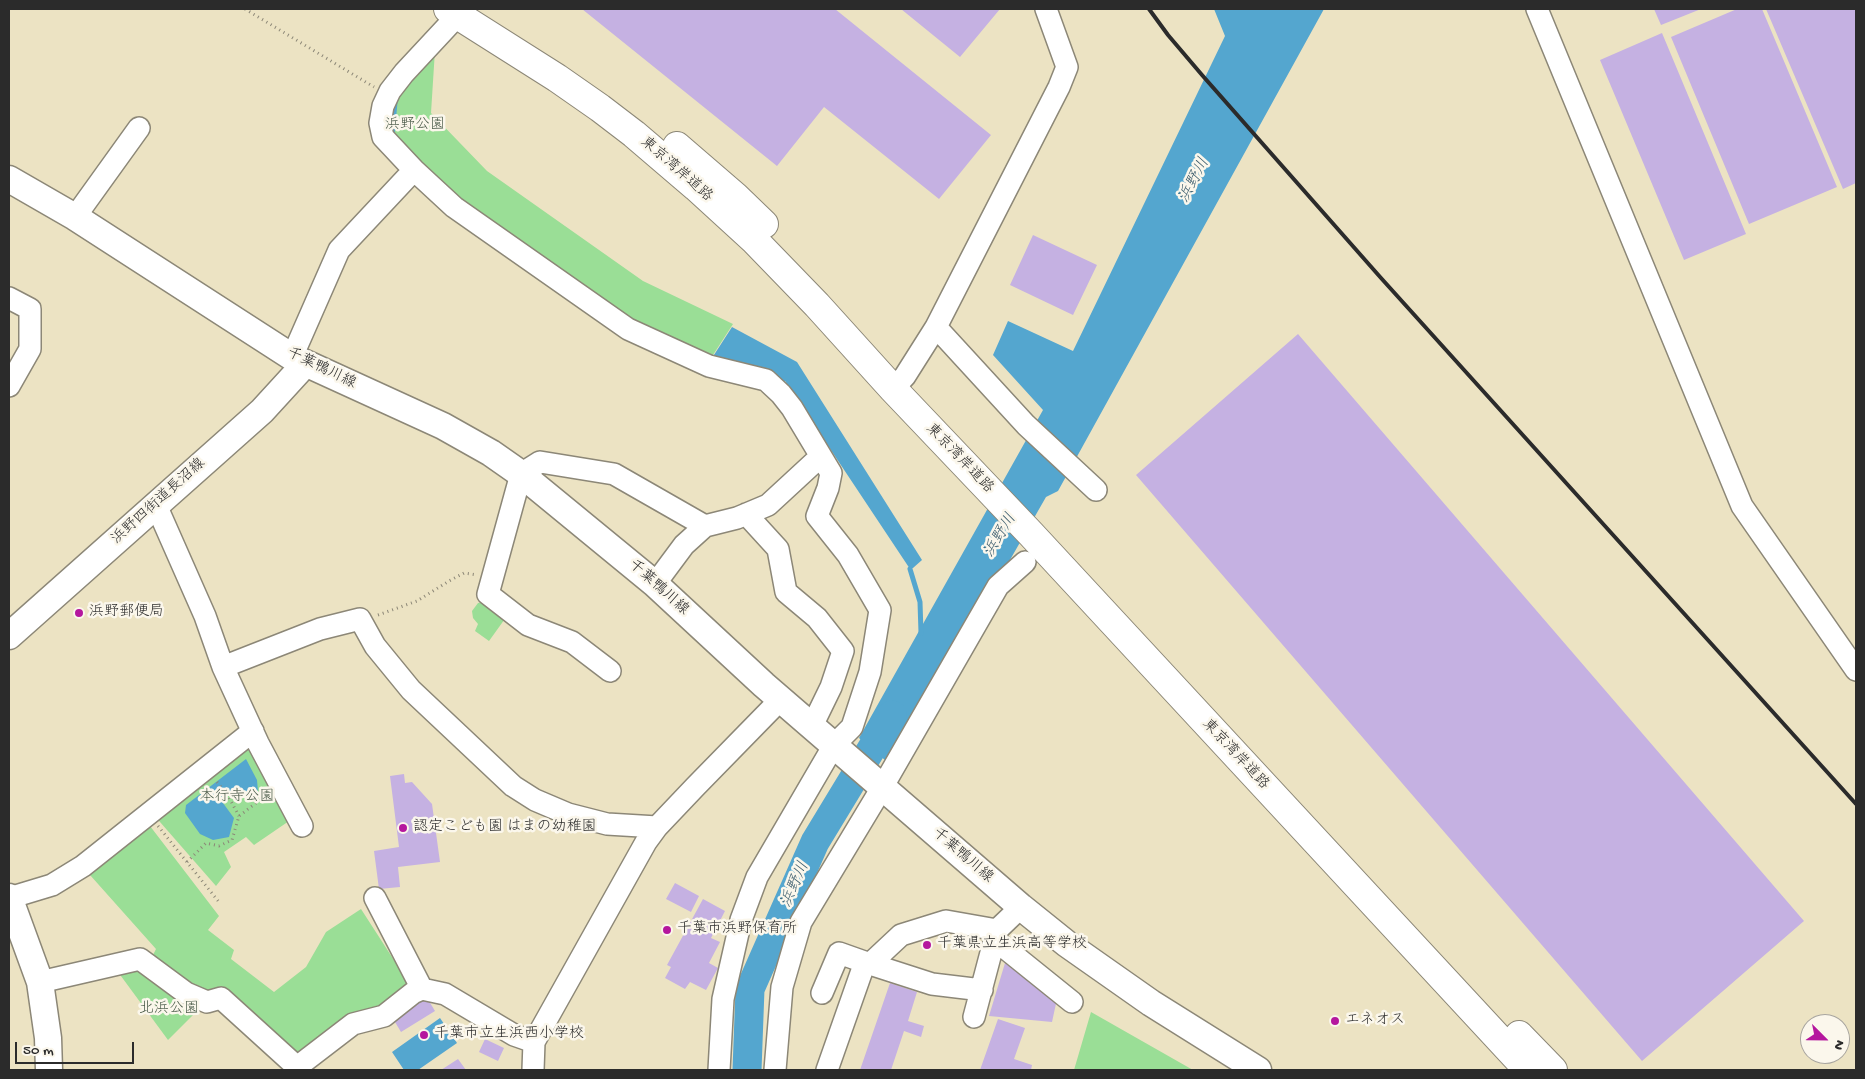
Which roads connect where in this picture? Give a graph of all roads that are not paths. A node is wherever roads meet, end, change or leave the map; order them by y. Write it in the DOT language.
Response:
graph roads {
  1 [pos="1046,9"];
  2 [pos="1536,9"];
  3 [pos="462,11"];
  4 [pos="140,128"];
  5 [pos="414,170"];
  6 [pos="9,179"];
  7 [pos="75,216"];
  8 [pos="9,300"];
  9 [pos="936,327"];
  10 [pos="299,360"];
  11 [pos="899,383"];
  12 [pos="9,386"];
  13 [pos="820,457"];
  14 [pos="521,474"];
  15 [pos="1096,490"];
  16 [pos="156,505"];
  17 [pos="746,514"];
  18 [pos="705,526"];
  19 [pos="1035,527"];
  20 [pos="1025,562"];
  21 [pos="654,584"];
  22 [pos="9,636"];
  23 [pos="224,667"];
  24 [pos="1856,670"];
  25 [pos="610,671"];
  26 [pos="781,699"];
  27 [pos="812,726"];
  28 [pos="253,731"];
  29 [pos="836,747"];
  30 [pos="883,786"];
  31 [pos="302,826"];
  32 [pos="657,827"];
  33 [pos="9,898"];
  34 [pos="375,898"];
  35 [pos="1021,908"];
  36 [pos="996,935"];
  37 [pos="868,963"];
  38 [pos="40,982"];
  39 [pos="422,989"];
  40 [pos="982,990"];
  41 [pos="822,993"];
  42 [pos="1072,1002"];
  43 [pos="974,1017"];
  44 [pos="534,1042"];
  45 [pos="295,1068"];
  46 [pos="49,1070"];
  47 [pos="533,1070"];
  48 [pos="719,1070"];
  49 [pos="775,1070"];
  50 [pos="828,1070"];
  51 [pos="1258,1070"];
  52 [pos="1528,1070"];
  53 [pos="1553,1070"];
  1 -- 9 [label="street"];
  2 -- 24 [label="street"];
  3 -- 5 [label="street"];
  3 -- 11 [label="highway, 東京湾岸道路"];
  4 -- 7 [label="street"];
  5 -- 10 [label="street"];
  5 -- 13 [label="street"];
  6 -- 7 [label="main road, 千葉鴨川線"];
  7 -- 10 [label="main road, 千葉鴨川線"];
  8 -- 12 [label="street"];
  9 -- 11 [label="street"];
  9 -- 15 [label="street"];
  10 -- 14 [label="main road, 千葉鴨川線"];
  10 -- 16 [label="main road, 浜野四街道長沼線"];
  11 -- 19 [label="highway, 東京湾岸道路"];
  13 -- 17 [label="street"];
  13 -- 29 [label="street"];
  14 -- 18 [label="street"];
  14 -- 21 [label="main road, 千葉鴨川線"];
  14 -- 25 [label="street"];
  16 -- 22 [label="main road, 浜野四街道長沼線"];
  16 -- 23 [label="street"];
  17 -- 18 [label="street"];
  17 -- 27 [label="street"];
  18 -- 21 [label="street"];
  19 -- 52 [label="highway, 東京湾岸道路"];
  19 -- 53 [label="highway, 東京湾岸道路"];
  20 -- 30 [label="street"];
  21 -- 26 [label="main road, 千葉鴨川線"];
  23 -- 28 [label="street"];
  23 -- 32 [label="street"];
  26 -- 27 [label="main road, 千葉鴨川線"];
  26 -- 32 [label="street"];
  27 -- 29 [label="main road, 千葉鴨川線"];
  28 -- 31 [label="street"];
  28 -- 33 [label="street"];
  29 -- 30 [label="main road, 千葉鴨川線"];
  29 -- 48 [label="street"];
  30 -- 35 [label="main road, 千葉鴨川線"];
  30 -- 49 [label="street"];
  32 -- 44 [label="street"];
  33 -- 38 [label="main road"];
  34 -- 39 [label="street"];
  35 -- 36 [label="street"];
  35 -- 51 [label="main road, 千葉鴨川線"];
  36 -- 37 [label="street"];
  36 -- 40 [label="street"];
  36 -- 42 [label="street"];
  37 -- 40 [label="street"];
  37 -- 41 [label="street"];
  37 -- 50 [label="street"];
  38 -- 45 [label="street"];
  38 -- 46 [label="main road"];
  39 -- 44 [label="street"];
  39 -- 45 [label="street"];
  40 -- 43 [label="street"];
  44 -- 47 [label="street"];
}
